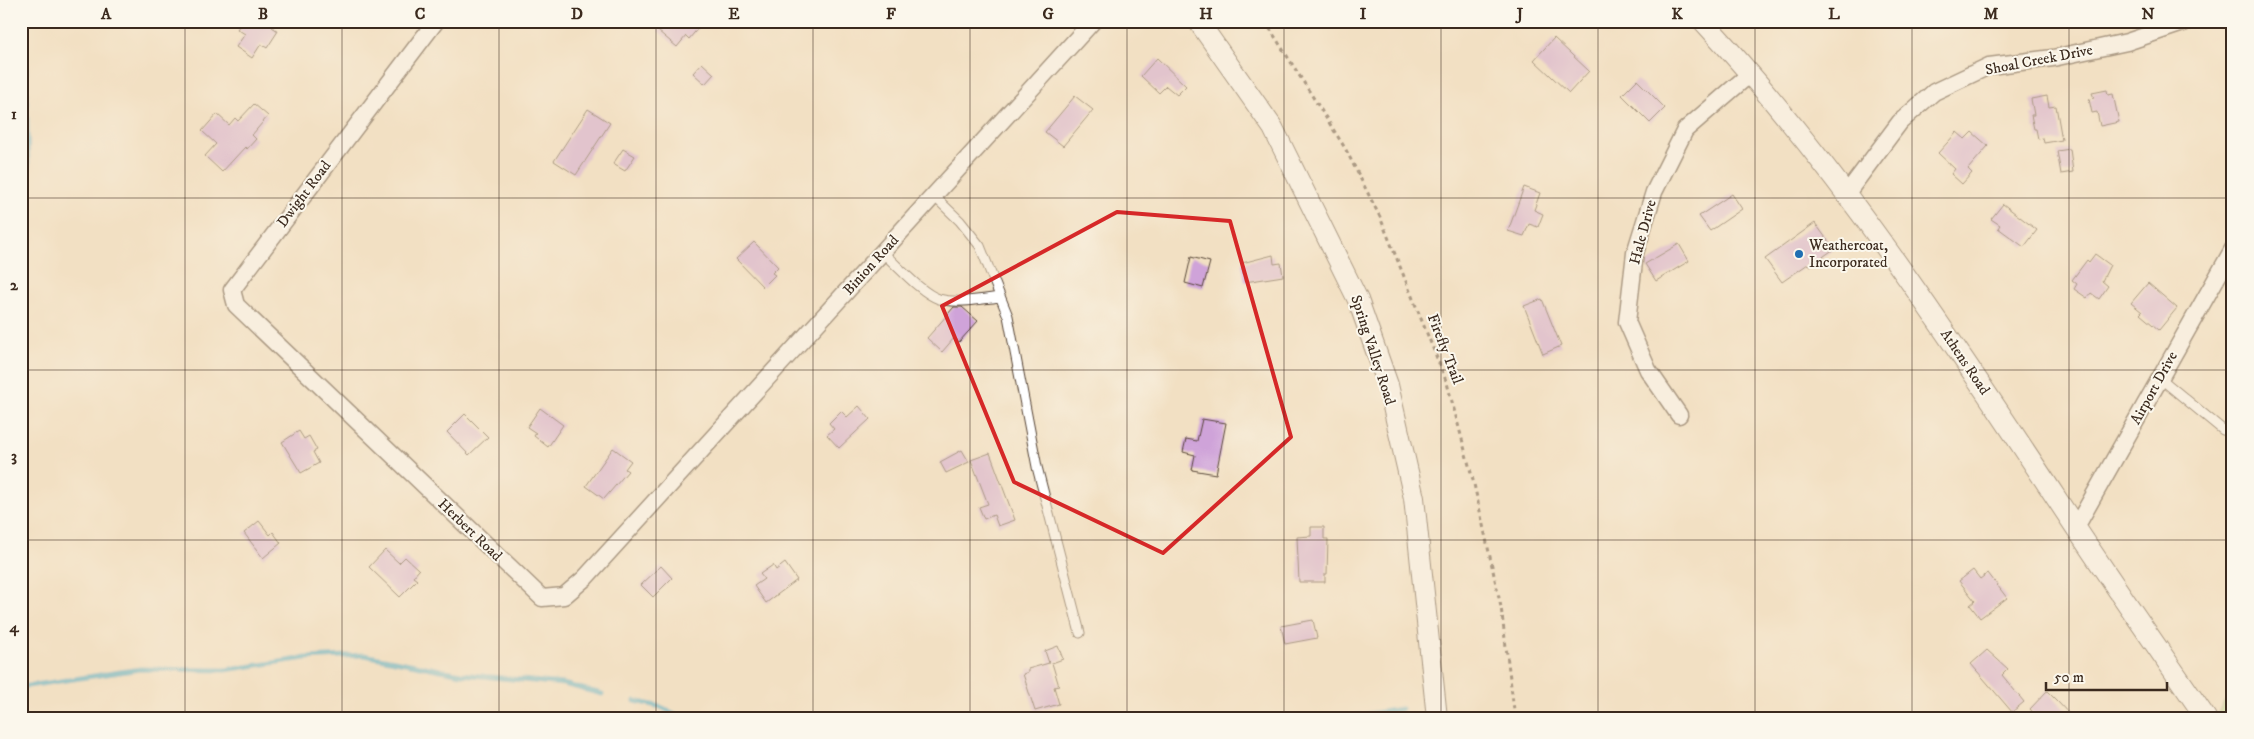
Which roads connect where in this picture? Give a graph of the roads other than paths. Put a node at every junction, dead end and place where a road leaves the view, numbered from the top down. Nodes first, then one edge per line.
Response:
1 (436, 21) edge
2 (1093, 21) edge
3 (1198, 21) edge
4 (1703, 21) edge
5 (2189, 21) edge
6 (1751, 73) junction
7 (1847, 193) junction
8 (934, 196) junction
9 (2233, 249) edge
10 (882, 252) junction
11 (1000, 297) junction
12 (296, 362) joint
13 (2160, 378) junction
14 (1679, 415) dead end
15 (2233, 433) edge
16 (648, 509) joint
17 (2076, 527) junction
18 (1080, 633) dead end
19 (1436, 718) edge
20 (2206, 718) edge

1 - 12 street, Dwight Road
2 - 8 street, Binion Road
3 - 19 street, Spring Valley Road
4 - 6 street, Athens Road
5 - 7 street, Shoal Creek Drive
6 - 7 street, Athens Road
6 - 14 street, Hale Drive
7 - 17 street, Athens Road
8 - 10 street, Binion Road
8 - 11 lane
9 - 13 street, Airport Drive
10 - 11 lane
10 - 16 street, Binion Road
11 - 18 lane
12 - 16 street, Herbert Road
13 - 15 lane
13 - 17 street, Airport Drive
17 - 20 street, Athens Road

